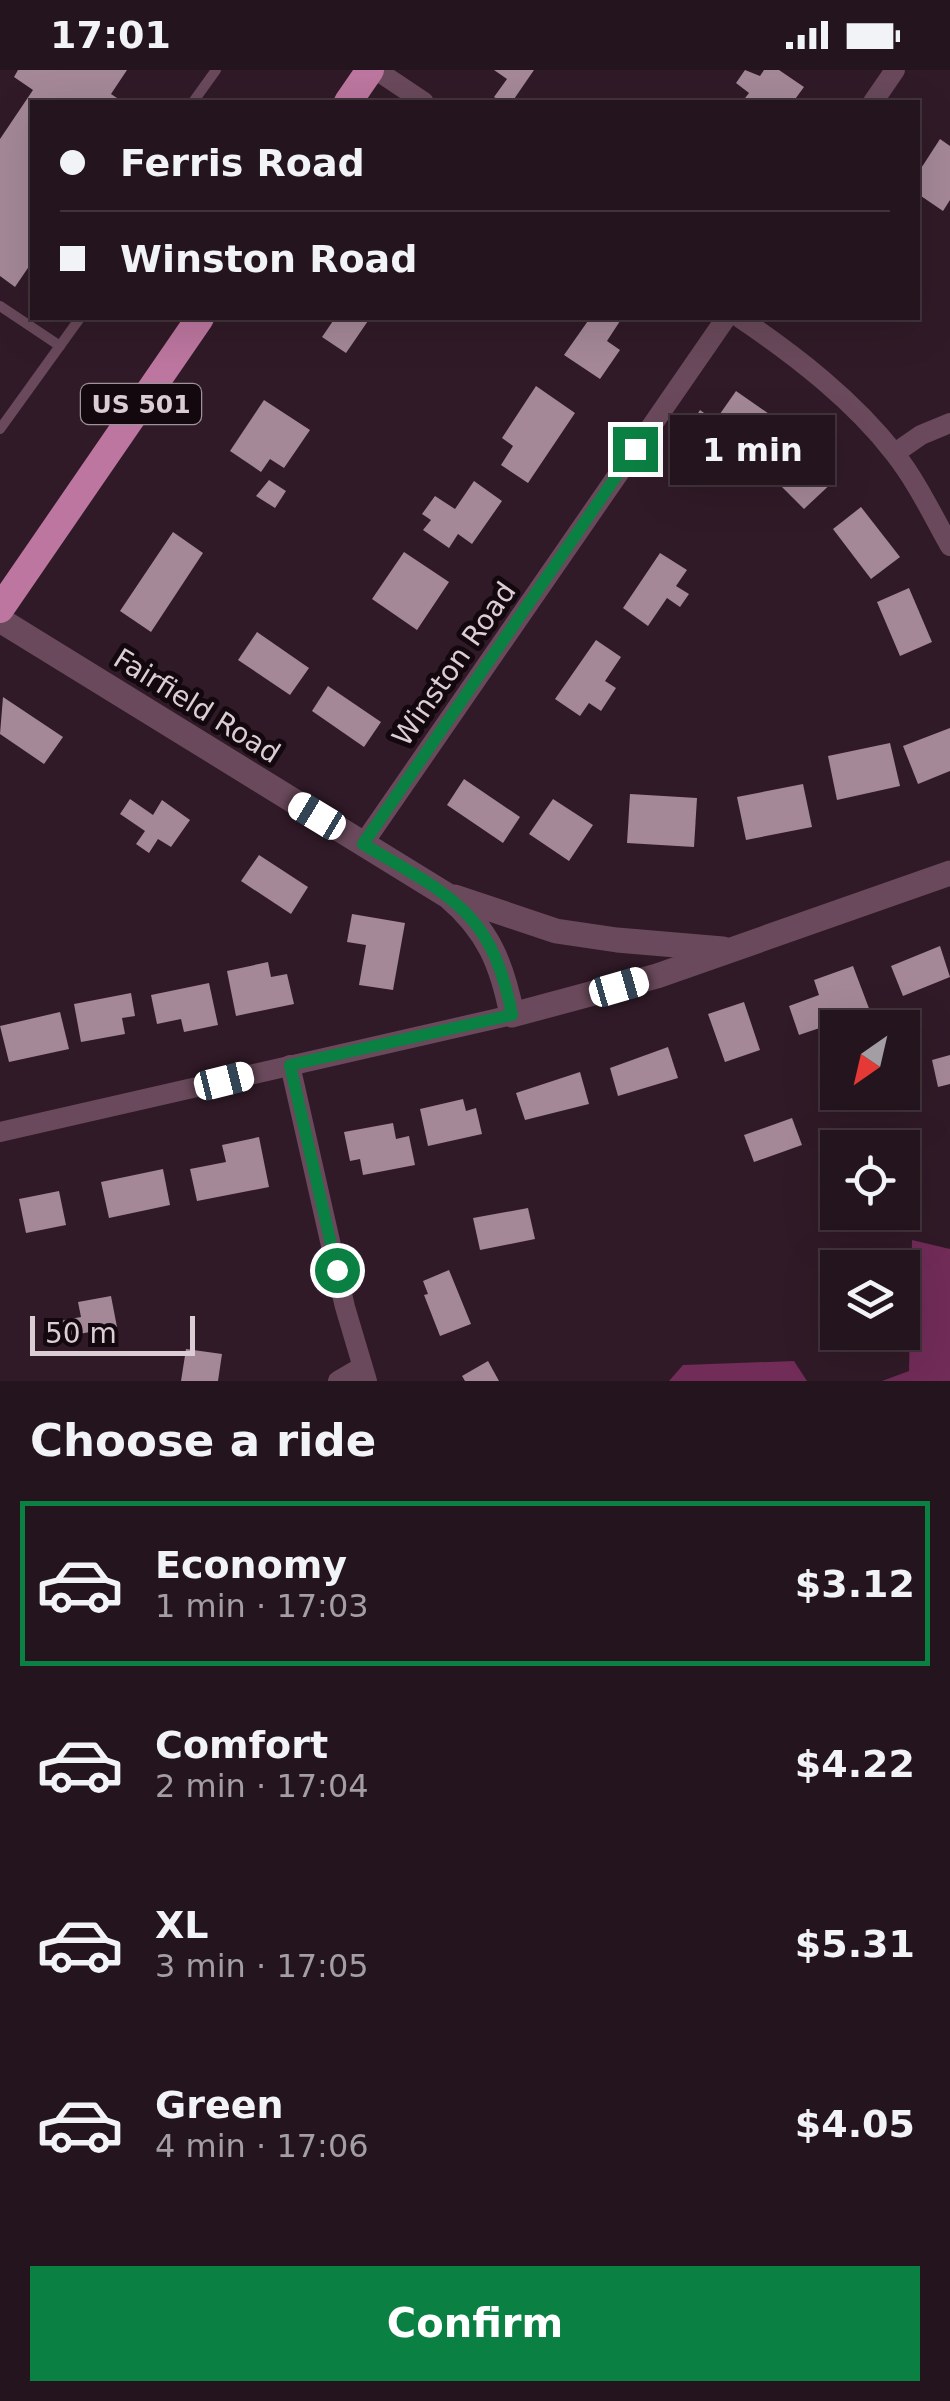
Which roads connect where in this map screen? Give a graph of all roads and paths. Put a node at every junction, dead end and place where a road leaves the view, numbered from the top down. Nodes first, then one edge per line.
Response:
1 (216, 70) edge
2 (373, 70) edge
3 (895, 70) edge
4 (194, 100) edge
5 (350, 100) edge
6 (421, 100) edge
7 (874, 100) edge
8 (0, 306) edge
9 (79, 320) edge
10 (199, 320) edge
11 (725, 320) edge
12 (743, 320) edge
13 (60, 346) junction
14 (950, 423) edge
15 (0, 430) edge
16 (895, 453) junction
17 (950, 546) edge
18 (0, 609) edge
19 (0, 620) edge
20 (363, 844) junction
21 (950, 873) edge
22 (448, 896) junction
23 (733, 950) junction
24 (512, 1015) junction
25 (290, 1065) junction
26 (0, 1132) edge
27 (365, 1374) edge
28 (338, 1381) edge

1 - 4 lane
2 - 5 highway
2 - 6 street
3 - 7 street
8 - 13 lane
9 - 13 lane
10 - 18 highway, US 501
11 - 20 street, Winston Road
12 - 16 street
13 - 15 lane
14 - 16 street
16 - 17 street
19 - 20 street, Fairfield Road
20 - 22 street, Fairfield Road
21 - 23 street
22 - 23 street
22 - 24 street, Fairfield Road
23 - 24 street
24 - 25 street
25 - 26 street
25 - 27 street
27 - 28 street

